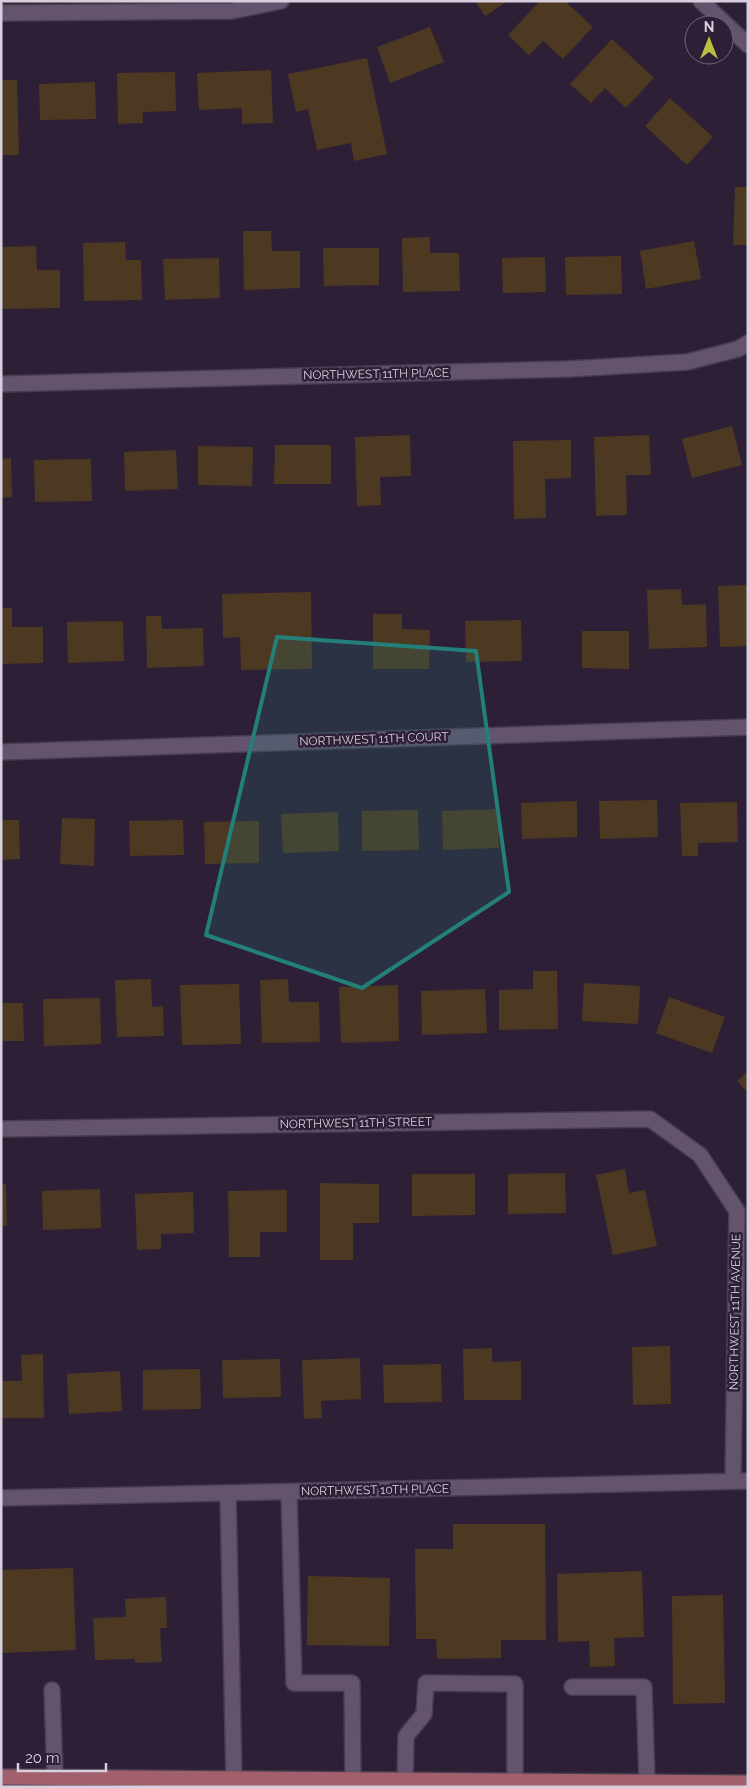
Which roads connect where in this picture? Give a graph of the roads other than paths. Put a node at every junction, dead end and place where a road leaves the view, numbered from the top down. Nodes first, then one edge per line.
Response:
1 (281, 1) edge
2 (701, 1) edge
3 (1, 13) edge
4 (748, 45) edge
5 (748, 343) edge
6 (1, 384) edge
7 (748, 727) edge
8 (1, 752) edge
9 (1, 1129) edge
10 (700, 1155) joint
11 (740, 1481) edge
12 (289, 1492) junction
13 (228, 1493) junction
14 (1, 1498) edge
15 (572, 1687) dead end
16 (52, 1690) dead end
17 (1, 1777) edge
18 (55, 1777) junction
19 (234, 1779) junction
20 (353, 1780) junction
21 (405, 1780) junction
22 (515, 1781) junction
23 (647, 1782) junction
24 (748, 1783) edge
25 (339, 1787) edge

1 - 3 street
2 - 4 street
5 - 6 street, NORTHWEST 11TH PLACE
7 - 8 street, NORTHWEST 11TH COURT
9 - 10 street, NORTHWEST 11TH STREET
10 - 11 street, NORTHWEST 11TH AVENUE
11 - 12 street, NORTHWEST 10TH PLACE
12 - 13 street, NORTHWEST 10TH PLACE
12 - 20 street
13 - 14 street, NORTHWEST 10TH PLACE
13 - 19 street
15 - 23 street
16 - 18 street
17 - 18 main road
18 - 19 main road
19 - 20 main road
20 - 21 main road
20 - 25 main road
21 - 22 main road
21 - 22 street
22 - 23 main road
23 - 24 main road

